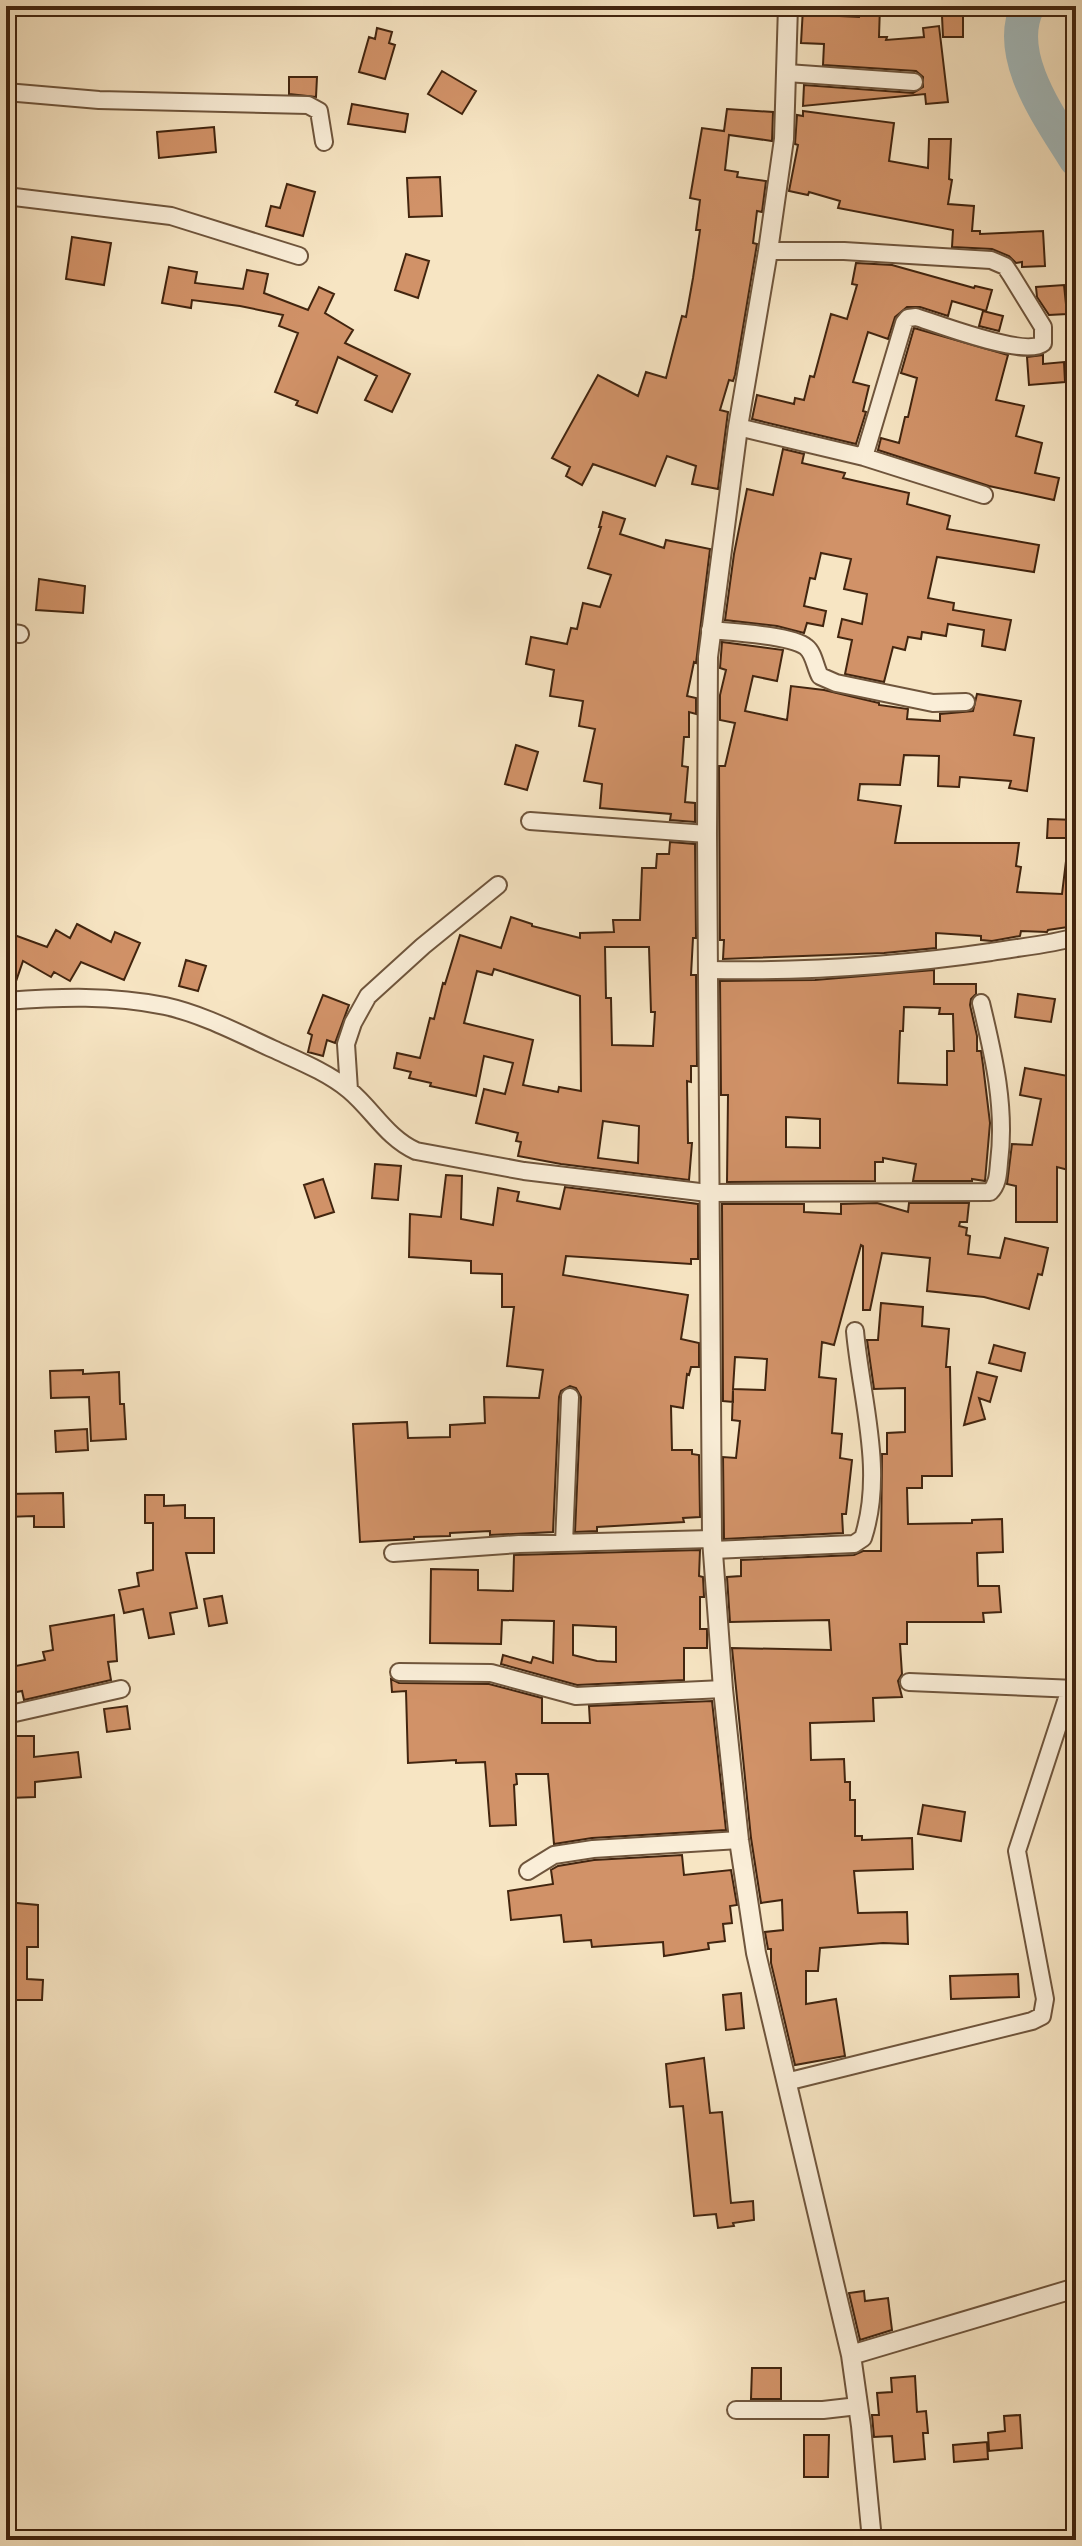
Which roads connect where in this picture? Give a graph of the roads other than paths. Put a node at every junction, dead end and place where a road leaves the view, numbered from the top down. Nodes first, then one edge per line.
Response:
1 (788, 6) edge
2 (787, 73) junction
3 (914, 82) dead end
4 (6, 92) edge
5 (324, 142) dead end
6 (6, 196) edge
7 (768, 251) junction
8 (299, 256) dead end
9 (738, 427) junction
10 (864, 457) junction
11 (984, 495) dead end
12 (710, 630) junction
13 (966, 702) dead end
14 (530, 821) dead end
15 (707, 834) junction
16 (498, 885) dead end
17 (1076, 937) edge
18 (708, 970) junction
19 (6, 1001) edge
20 (981, 1003) dead end
21 (349, 1090) junction
22 (708, 1193) junction
23 (855, 1331) dead end
24 (570, 1397) dead end
25 (564, 1543) junction
26 (713, 1544) junction
27 (393, 1553) dead end
28 (399, 1672) dead end
29 (909, 1682) dead end
30 (121, 1689) dead end
31 (723, 1689) junction
32 (1073, 1689) edge
33 (6, 1715) edge
34 (739, 1840) junction
35 (528, 1871) dead end
36 (786, 2082) junction
37 (1076, 2288) edge
38 (851, 2355) junction
39 (858, 2406) junction
40 (736, 2410) dead end
41 (872, 2540) edge

1 - 2 street
2 - 3 street
2 - 7 street
4 - 5 street
6 - 8 street
7 - 9 street
7 - 10 street
9 - 10 street
9 - 12 street
10 - 11 street
12 - 13 street
12 - 15 street
14 - 15 street
15 - 18 street
16 - 21 street
17 - 18 street
18 - 22 street
19 - 21 street
20 - 22 street
21 - 22 street
22 - 26 street
23 - 26 street
24 - 25 street
25 - 26 street
25 - 27 street
26 - 31 street
28 - 31 street
29 - 32 street
30 - 33 street
31 - 34 street
32 - 36 street
34 - 35 street
34 - 36 street
36 - 38 street
37 - 38 street
38 - 39 street
39 - 40 street
39 - 41 street

